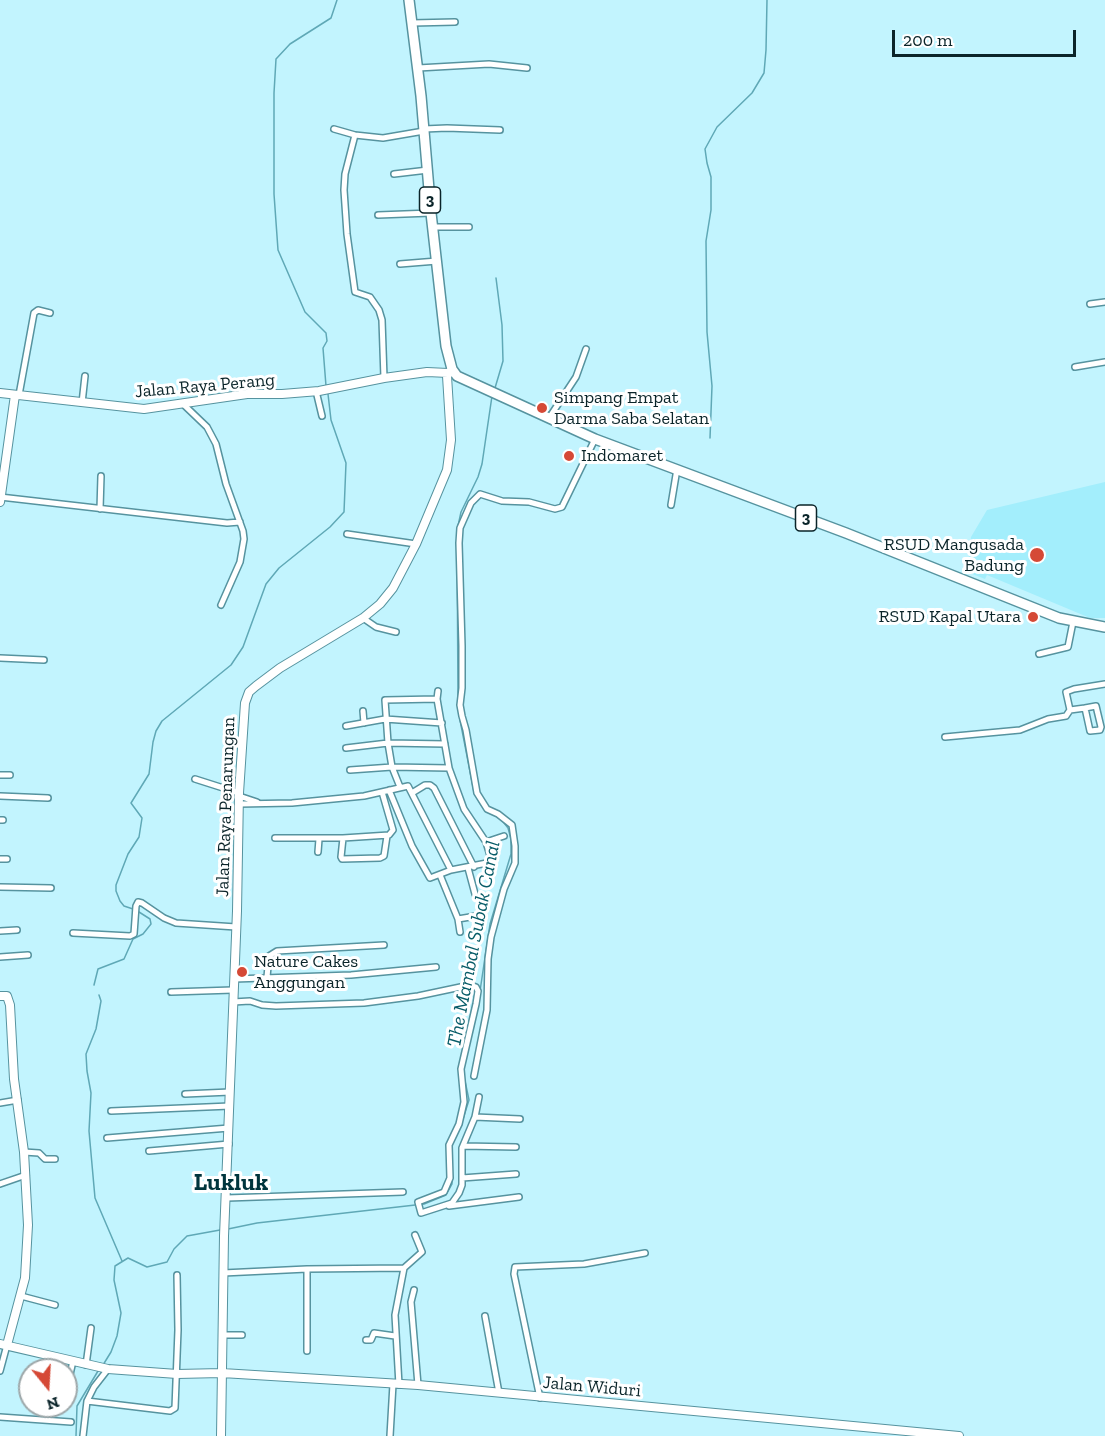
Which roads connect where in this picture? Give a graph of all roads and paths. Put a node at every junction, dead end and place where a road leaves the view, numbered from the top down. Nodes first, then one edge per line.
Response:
1 (409, 0) edge
2 (412, 22) junction
3 (455, 22) dead end
4 (418, 68) junction
5 (527, 68) dead end
6 (334, 129) dead end
7 (424, 130) junction
8 (500, 130) dead end
9 (355, 135) junction
10 (428, 170) junction
11 (394, 174) dead end
12 (431, 213) junction
13 (378, 215) dead end
14 (469, 226) dead end
15 (433, 227) junction
16 (437, 261) junction
17 (400, 264) dead end
18 (1105, 302) edge
19 (1090, 304) dead end
20 (50, 313) dead end
21 (586, 349) dead end
22 (1105, 362) edge
23 (1075, 367) dead end
24 (450, 371) junction
25 (86, 376) dead end
26 (384, 378) junction
27 (317, 391) junction
28 (0, 393) edge
29 (17, 395) junction
30 (82, 403) junction
31 (183, 404) junction
32 (322, 417) dead end
33 (549, 418) junction
34 (595, 439) junction
35 (677, 469) junction
36 (101, 476) dead end
37 (0, 497) edge
38 (0, 502) edge
39 (671, 505) dead end
40 (100, 509) junction
41 (240, 522) junction
42 (347, 534) dead end
43 (416, 544) junction
44 (221, 605) dead end
45 (363, 618) junction
46 (1073, 622) junction
47 (1105, 627) edge
48 (396, 632) dead end
49 (1039, 654) dead end
50 (0, 658) edge
51 (44, 660) dead end
52 (1105, 684) edge
53 (438, 691) dead end
54 (437, 699) junction
55 (1085, 708) junction
56 (1070, 710) junction
57 (363, 711) dead end
58 (385, 718) junction
59 (364, 723) junction
60 (442, 723) junction
61 (346, 726) dead end
62 (945, 737) dead end
63 (388, 743) junction
64 (445, 744) junction
65 (346, 748) dead end
66 (392, 767) junction
67 (449, 768) junction
68 (350, 770) dead end
69 (0, 775) edge
70 (10, 775) dead end
71 (195, 779) dead end
72 (400, 787) junction
73 (390, 790) junction
74 (382, 792) junction
75 (412, 793) junction
76 (0, 796) edge
77 (48, 798) dead end
78 (239, 798) junction
79 (387, 836) junction
80 (504, 836) dead end
81 (275, 838) dead end
82 (320, 838) junction
83 (343, 838) junction
84 (486, 842) junction
85 (318, 852) dead end
86 (0, 859) edge
87 (7, 859) dead end
88 (471, 868) junction
89 (451, 870) junction
90 (440, 875) junction
91 (0, 887) edge
92 (51, 888) dead end
93 (475, 894) dead end
94 (476, 916) dead end
95 (458, 920) junction
96 (236, 927) junction
97 (17, 930) dead end
98 (0, 931) edge
99 (460, 932) dead end
100 (73, 933) dead end
101 (384, 945) dead end
102 (28, 955) dead end
103 (0, 957) edge
104 (436, 967) dead end
105 (267, 977) junction
106 (234, 980) junction
107 (233, 990) junction
108 (171, 992) dead end
109 (0, 996) edge
110 (233, 1002) junction
111 (471, 1026) junction
112 (483, 1029) junction
113 (474, 1076) dead end
114 (230, 1092) junction
115 (185, 1094) dead end
116 (479, 1097) dead end
117 (18, 1100) junction
118 (0, 1103) edge
119 (230, 1106) junction
120 (111, 1111) dead end
121 (475, 1117) junction
122 (520, 1119) dead end
123 (229, 1128) junction
124 (107, 1138) dead end
125 (229, 1144) junction
126 (463, 1146) junction
127 (516, 1147) dead end
128 (149, 1151) dead end
129 (24, 1152) junction
130 (56, 1159) dead end
131 (516, 1174) dead end
132 (26, 1175) junction
133 (0, 1176) edge
134 (462, 1178) junction
135 (1, 1184) edge
136 (403, 1191) dead end
137 (519, 1197) dead end
138 (226, 1198) junction
139 (444, 1207) junction
140 (415, 1235) dead end
141 (645, 1253) dead end
142 (404, 1268) junction
143 (307, 1269) junction
144 (223, 1273) junction
145 (177, 1275) dead end
146 (414, 1290) dead end
147 (21, 1296) junction
148 (55, 1305) dead end
149 (485, 1316) dead end
150 (91, 1328) dead end
151 (222, 1335) junction
152 (242, 1335) dead end
153 (395, 1336) junction
154 (366, 1340) dead end
155 (4, 1344) edge
156 (307, 1351) dead end
157 (61, 1358) edge
158 (78, 1362) edge
159 (90, 1366) junction
160 (107, 1369) junction
161 (0, 1371) edge
162 (222, 1372) junction
163 (177, 1374) junction
164 (396, 1385) junction
165 (418, 1386) junction
166 (499, 1393) junction
167 (540, 1398) junction
168 (87, 1401) junction
169 (0, 1417) edge
170 (71, 1422) dead end
171 (83, 1436) edge
172 (221, 1436) edge
173 (390, 1436) edge
174 (959, 1436) edge

1 - 2 highway, 3
2 - 3 street
2 - 4 highway, 3
4 - 5 street
4 - 7 highway, 3
6 - 9 street
7 - 8 street
7 - 9 street
7 - 10 highway, 3
9 - 26 street
10 - 11 street
10 - 12 highway, 3
12 - 13 street
12 - 15 highway, 3
14 - 15 street
15 - 16 highway, 3
16 - 17 street
16 - 24 highway, 3
18 - 19 street
20 - 29 street
21 - 33 street
22 - 23 street
24 - 26 main road, Jalan Raya Perang
24 - 33 highway, 3
24 - 43 main road, Jalan Raya Penarungan
25 - 30 street
26 - 27 main road, Jalan Raya Perang
27 - 31 main road, Jalan Raya Perang
27 - 32 street
28 - 29 main road, Jalan Raya Perang
29 - 30 main road, Jalan Raya Perang
29 - 37 main road
30 - 31 main road, Jalan Raya Perang
31 - 41 street
33 - 34 highway, 3
34 - 35 highway, 3
34 - 112 street
35 - 39 street
35 - 46 highway, 3
36 - 40 street
37 - 38 main road
37 - 40 street
40 - 41 street
41 - 44 street
42 - 43 street
43 - 45 main road, Jalan Raya Penarungan
45 - 48 street
45 - 78 main road, Jalan Raya Penarungan
46 - 47 highway, 3
46 - 49 street
50 - 51 street
52 - 56 street
53 - 54 street
54 - 58 street
54 - 60 street
55 - 55 street
55 - 56 street
56 - 62 street
57 - 59 street
58 - 59 street
58 - 60 street
58 - 63 street
59 - 61 street
60 - 64 street
63 - 64 street
63 - 65 street
63 - 66 street
64 - 67 street
66 - 67 street
66 - 68 street
66 - 72 street
67 - 84 street
69 - 70 street
71 - 78 street
72 - 73 street
72 - 75 street
73 - 74 street
73 - 90 street
74 - 78 street
74 - 79 street
75 - 88 street
75 - 89 street
76 - 77 street
78 - 96 main road, Jalan Raya Penarungan
79 - 83 street
79 - 83 street
80 - 84 street
81 - 82 street
82 - 83 street
82 - 85 street
84 - 88 street
86 - 87 street
88 - 89 street
88 - 93 street
89 - 90 street
90 - 95 street
91 - 92 street
94 - 95 street
95 - 99 street
96 - 100 street
96 - 106 main road, Jalan Raya Penarungan
97 - 98 street
101 - 105 street
102 - 103 street
104 - 105 street
105 - 106 street
106 - 107 main road, Jalan Raya Penarungan
107 - 108 street
107 - 110 main road, Jalan Raya Penarungan
109 - 117 main road
110 - 111 street
110 - 114 main road, Jalan Raya Penarungan
111 - 112 street
111 - 139 street
112 - 113 street
114 - 115 street
114 - 119 main road, Jalan Raya Penarungan
116 - 121 street
117 - 118 street
117 - 129 main road
119 - 120 street
119 - 123 main road, Jalan Raya Penarungan
121 - 122 street
121 - 126 street
123 - 124 street
123 - 125 main road, Jalan Raya Penarungan
125 - 128 street
125 - 138 main road, Jalan Raya Penarungan
126 - 127 street
126 - 134 street
129 - 130 street
129 - 132 main road
131 - 134 street
132 - 135 street
132 - 147 main road
133 - 135 street
134 - 139 street
136 - 138 street
137 - 139 street
138 - 144 main road, Jalan Raya Penarungan
140 - 142 street
141 - 167 street
142 - 143 street
142 - 153 street
143 - 144 street
143 - 156 street
144 - 151 main road, Jalan Raya Penarungan
145 - 163 street
146 - 165 street
147 - 148 street
147 - 155 main road
149 - 166 street
150 - 159 street
151 - 152 street
151 - 162 main road, Jalan Raya Penarungan
153 - 154 street
153 - 164 street
155 - 157 main road, Jalan Widuri
155 - 161 street
158 - 159 main road, Jalan Widuri
159 - 160 main road, Jalan Widuri
160 - 163 main road, Jalan Widuri
160 - 168 street
162 - 163 main road, Jalan Widuri
162 - 164 main road, Jalan Widuri
162 - 172 main road, Jalan Raya Penarungan
163 - 168 street
164 - 165 main road, Jalan Widuri
164 - 173 street
165 - 166 main road, Jalan Widuri
166 - 167 main road, Jalan Widuri
167 - 174 main road, Jalan Widuri
168 - 171 street
169 - 170 street

